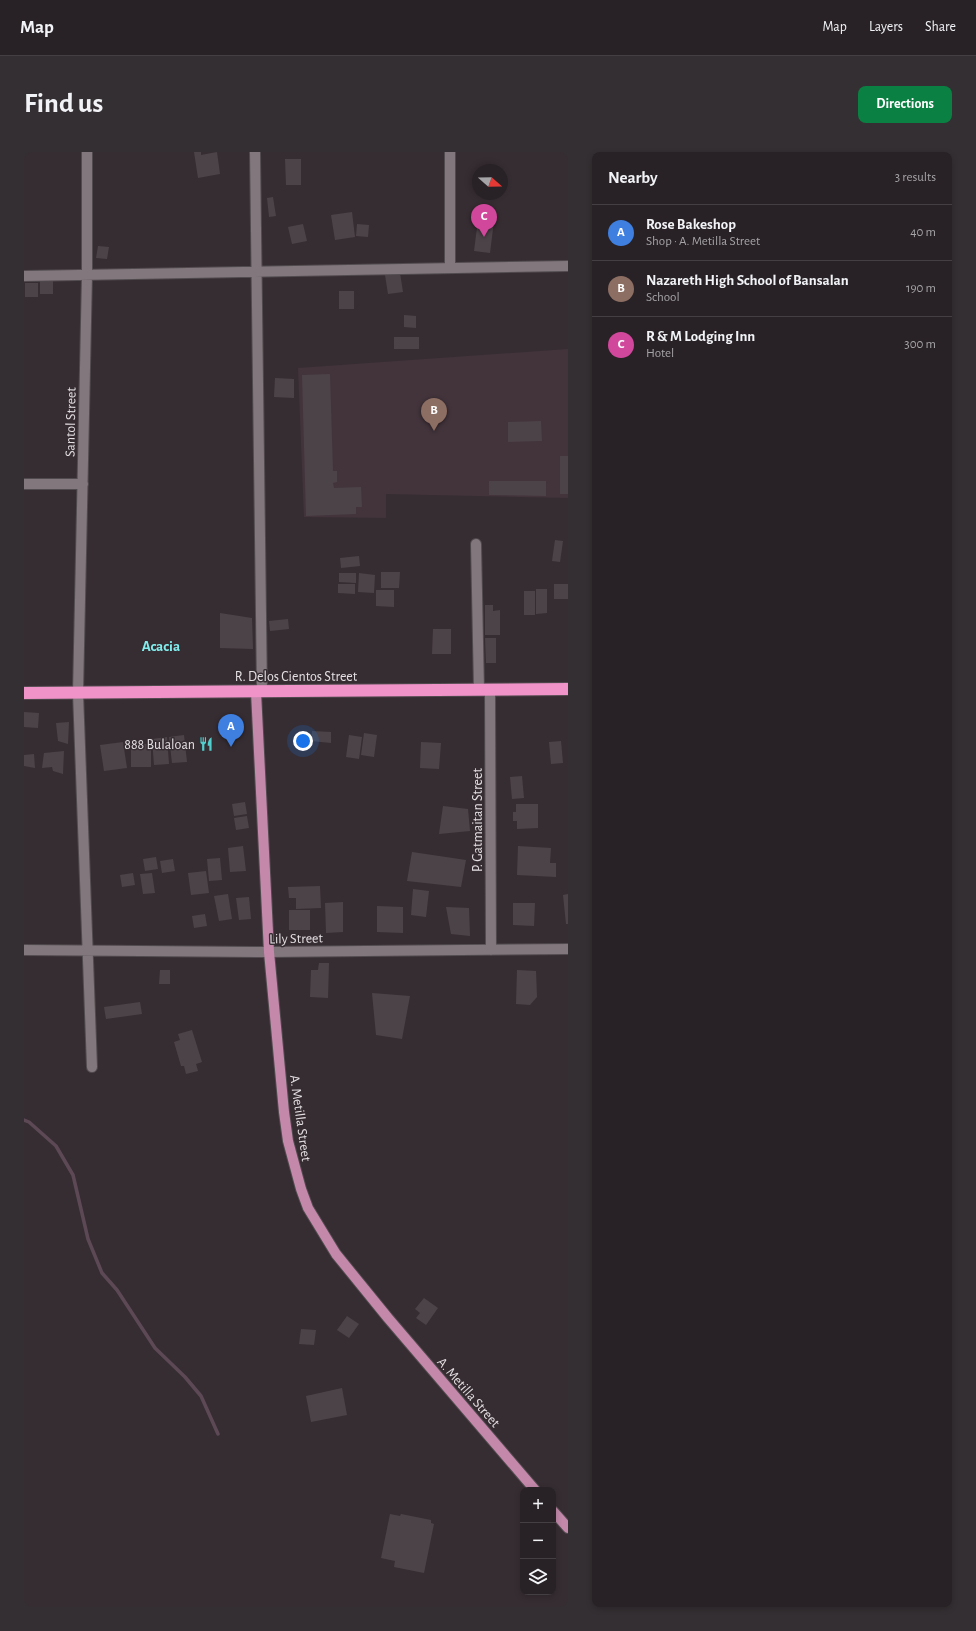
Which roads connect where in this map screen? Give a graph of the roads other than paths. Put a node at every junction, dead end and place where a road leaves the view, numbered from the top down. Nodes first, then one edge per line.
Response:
1 (87, 152) edge
2 (256, 152) edge
3 (450, 152) edge
4 (568, 266) edge
5 (450, 267) junction
6 (256, 271) junction
7 (87, 275) junction
8 (24, 276) edge
9 (24, 484) edge
10 (83, 484) junction
11 (476, 544) dead end
12 (568, 689) edge
13 (485, 690) junction
14 (259, 692) junction
15 (24, 693) edge
16 (78, 693) junction
17 (568, 949) edge
18 (24, 950) edge
19 (491, 950) junction
20 (88, 951) junction
21 (269, 952) junction
22 (92, 1067) dead end
23 (532, 1487) edge
24 (556, 1514) edge
25 (568, 1528) edge

1 - 7 street, Santol Street
2 - 6 street
3 - 5 street
4 - 5 street
5 - 6 street
6 - 7 street
6 - 14 street
7 - 8 street
7 - 10 street, Santol Street
9 - 10 street
10 - 16 street, Santol Street
11 - 13 street, P. Gatmaitan Street
12 - 13 highway, R. Delos Cientos Street
13 - 14 highway, R. Delos Cientos Street
13 - 19 street, P. Gatmaitan Street
14 - 16 highway, R. Delos Cientos Street
14 - 21 main road, A. Metilla Street
15 - 16 highway, R. Delos Cientos Street
16 - 20 street, Santol Street
17 - 19 street, Lily Street
18 - 20 street, Lily Street
19 - 21 street, Lily Street
20 - 21 street, Lily Street
20 - 22 street, Santol Street
21 - 23 main road, A. Metilla Street
24 - 25 main road

